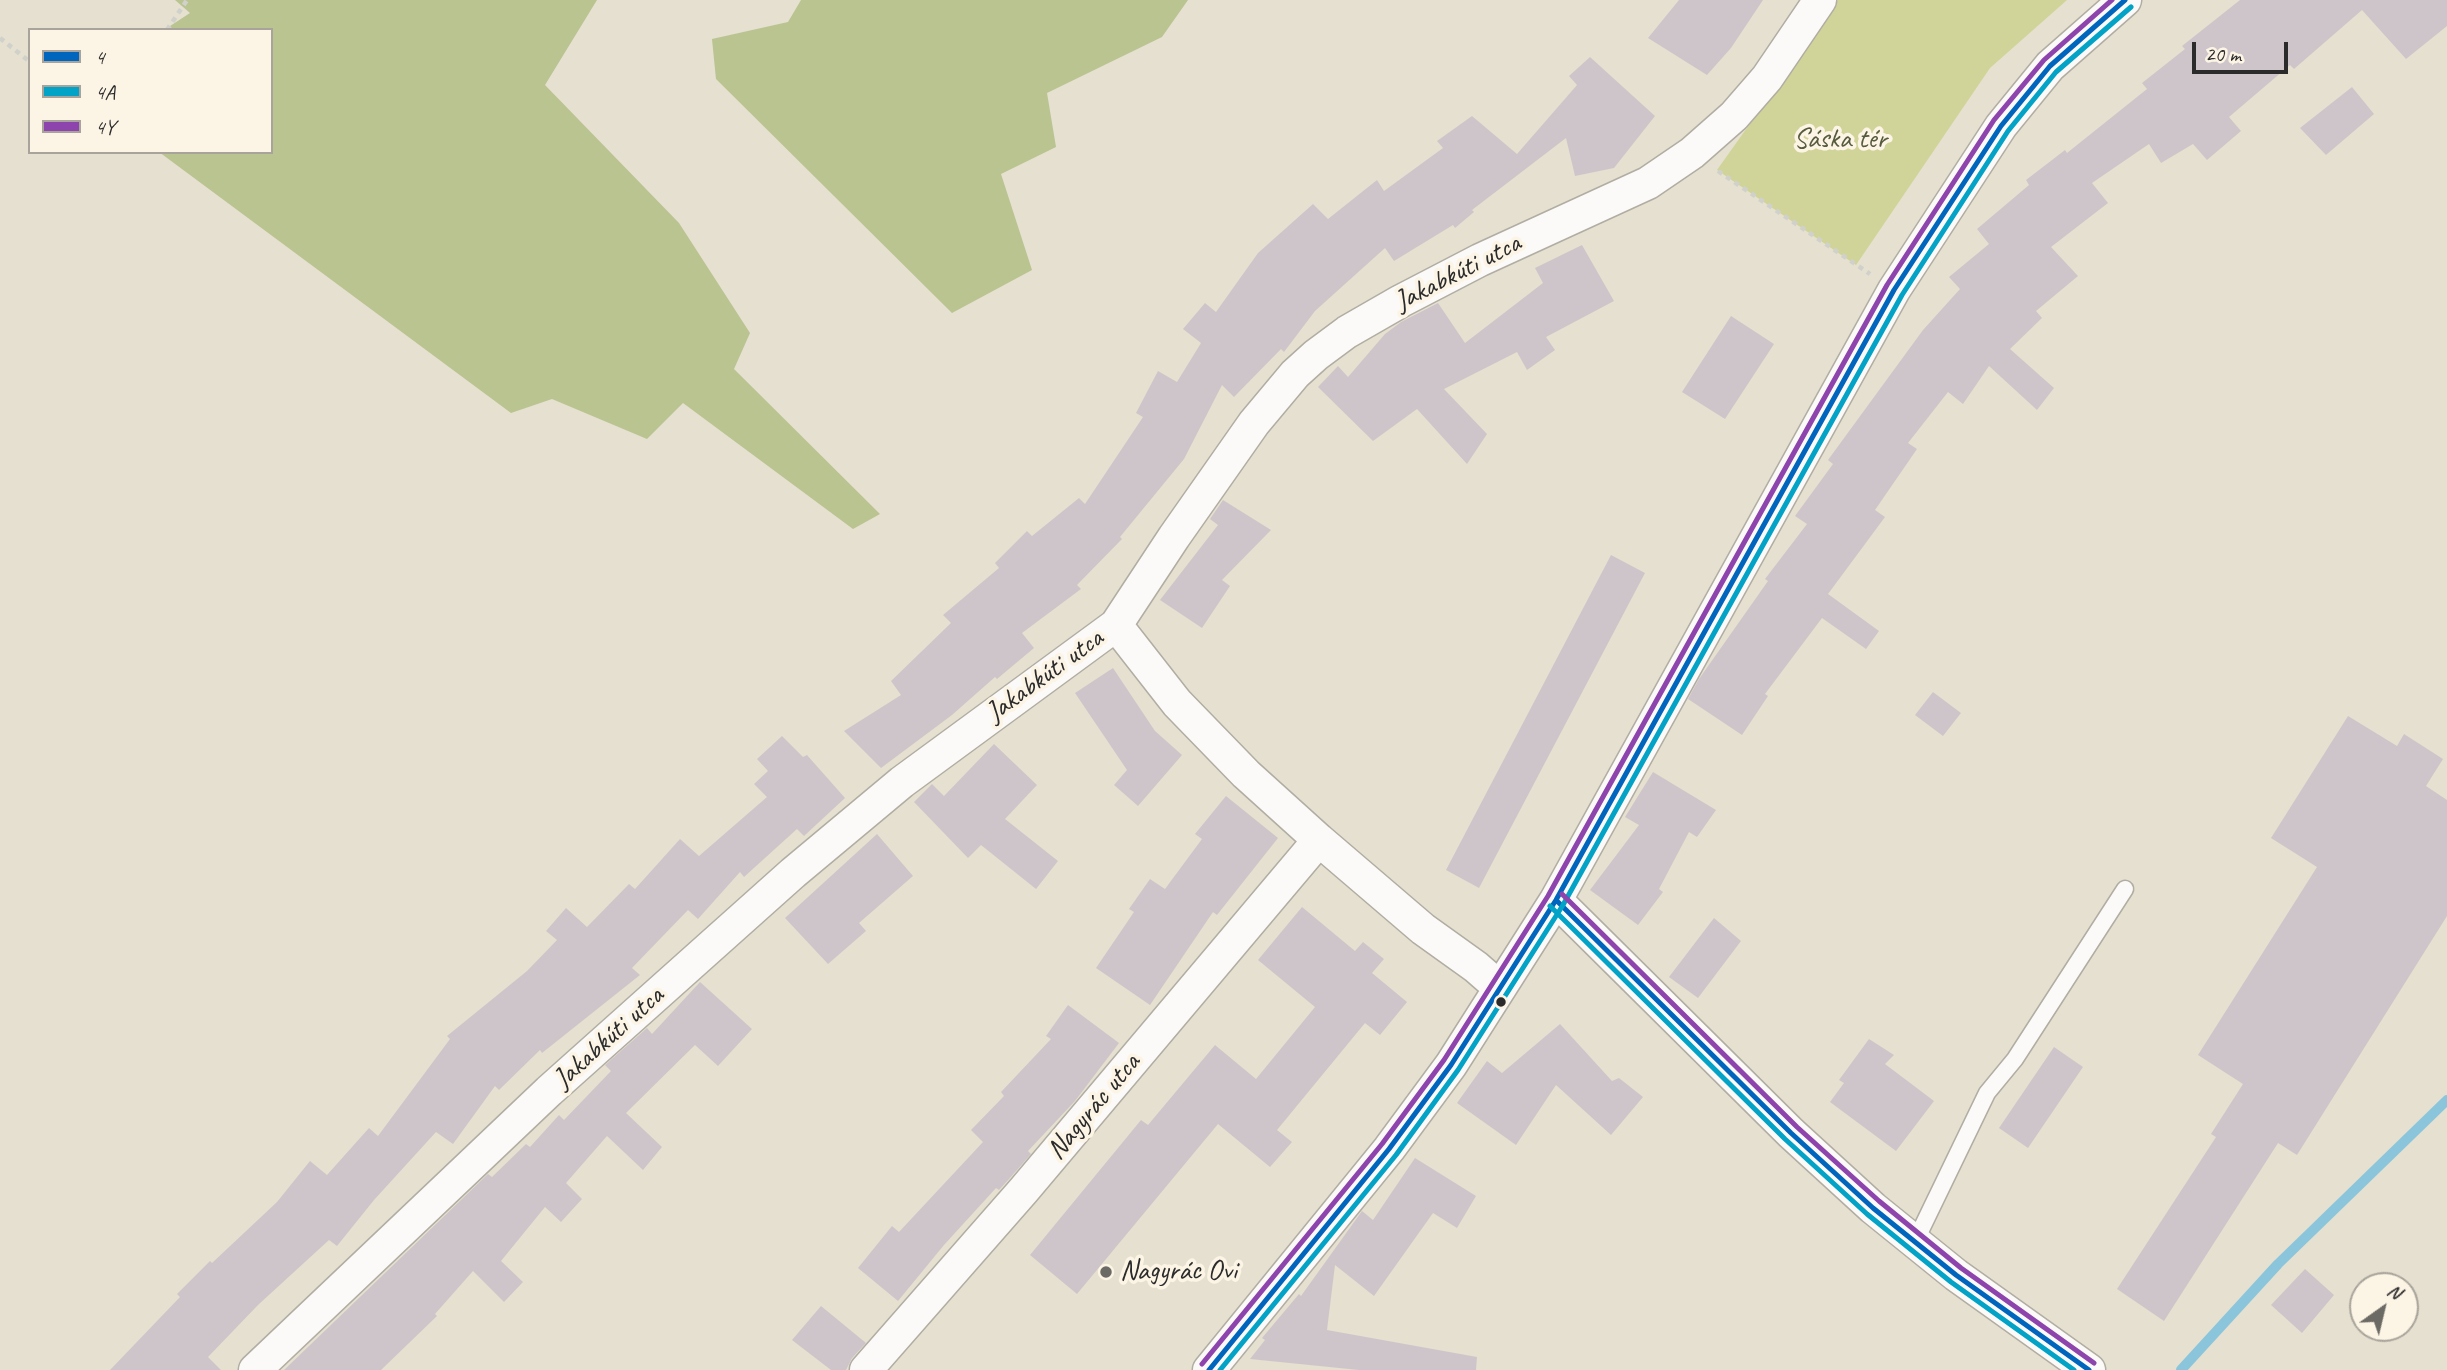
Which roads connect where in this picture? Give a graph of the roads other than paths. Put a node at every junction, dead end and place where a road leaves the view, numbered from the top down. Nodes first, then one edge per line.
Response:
1 (1820, 0) edge
2 (2125, 0) edge
3 (1116, 625) junction
4 (1319, 841) junction
5 (2125, 889) dead end
6 (1556, 900) junction
7 (1500, 988) junction
8 (1915, 1242) junction
9 (255, 1370) edge
10 (866, 1370) edge
11 (1209, 1370) edge
12 (2089, 1370) edge

1 - 3 street, Jakabkúti utca
2 - 6 street
3 - 4 street
3 - 9 street, Jakabkúti utca
4 - 7 street
4 - 10 street, Nagyrác utca
5 - 8 lane
6 - 7 street
6 - 8 street
7 - 11 street
8 - 12 street

